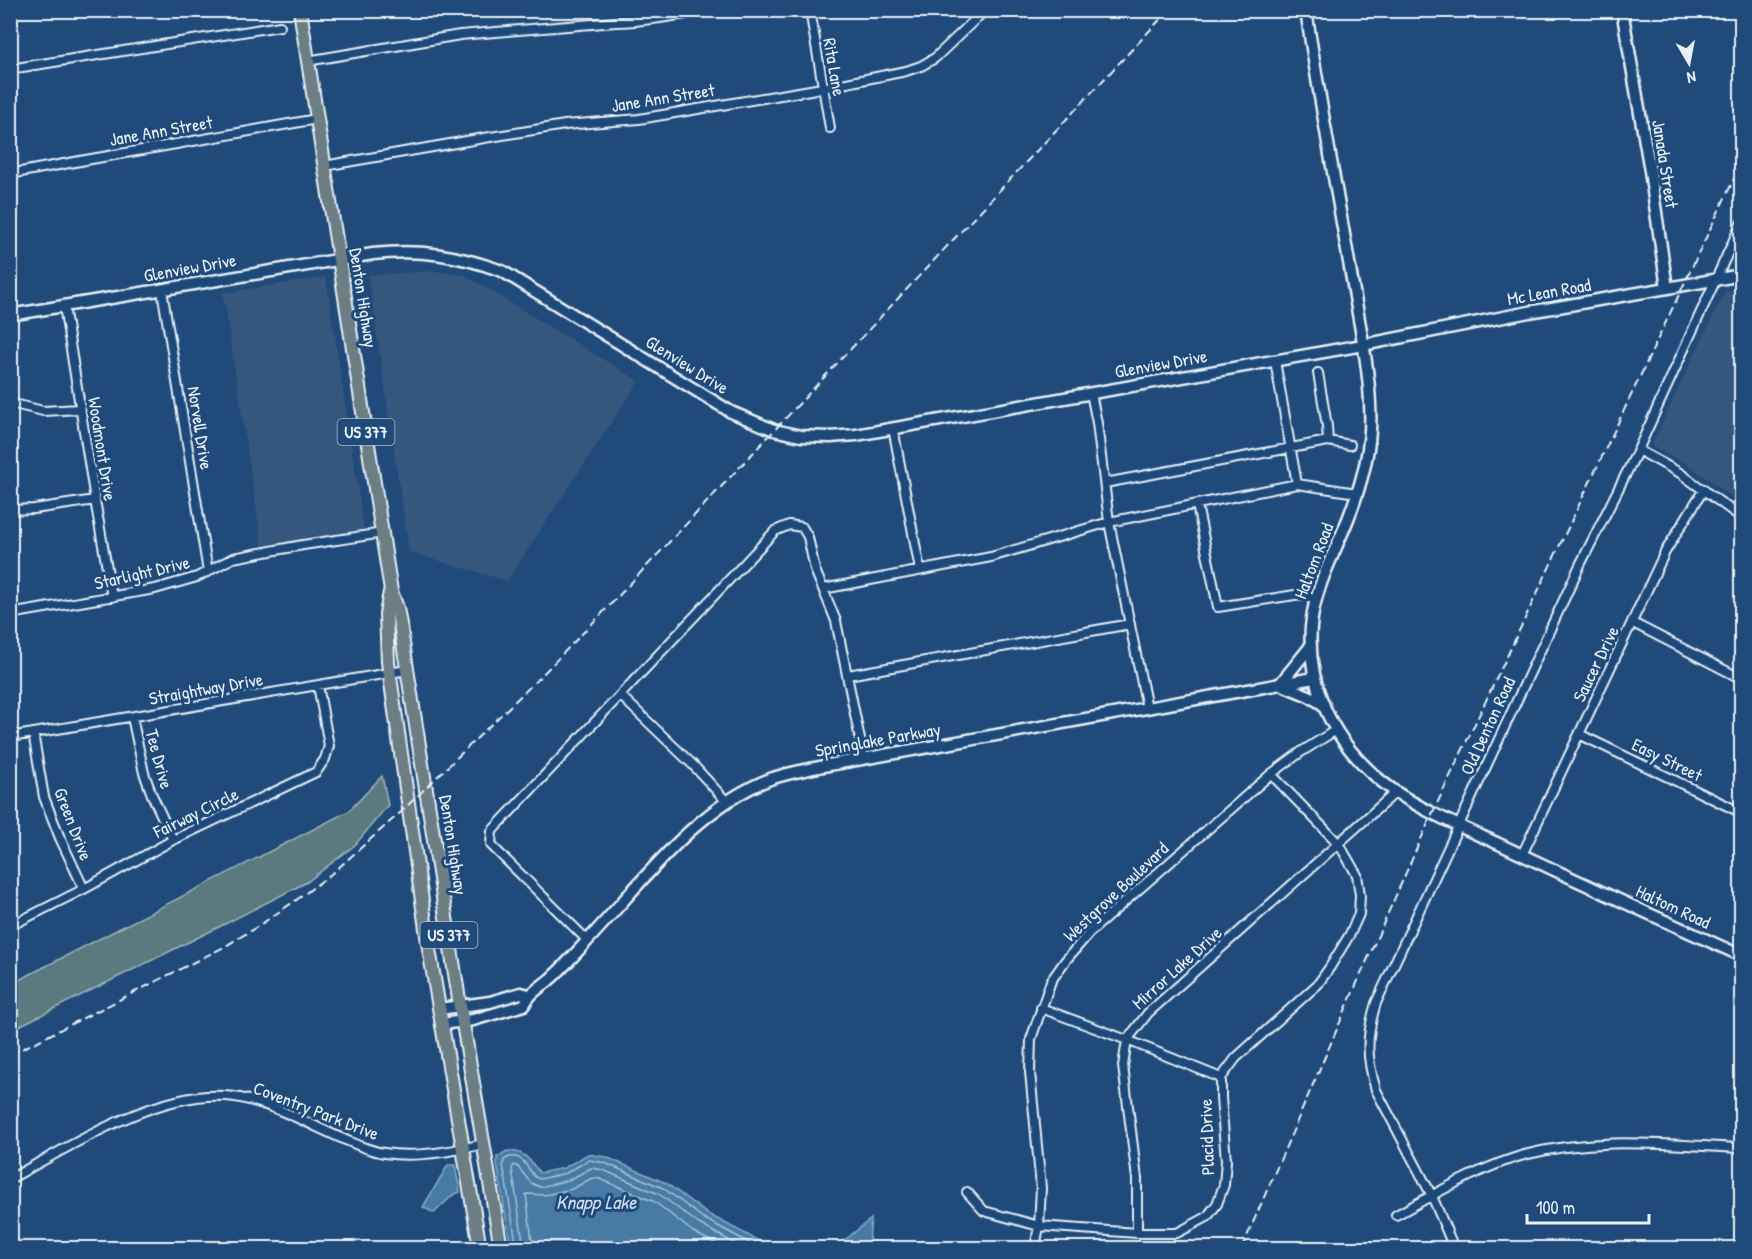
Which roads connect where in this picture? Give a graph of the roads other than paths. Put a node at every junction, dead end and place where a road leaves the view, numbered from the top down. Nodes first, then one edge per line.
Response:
1 (300, 10) edge
2 (706, 10) edge
3 (810, 10) edge
4 (985, 10) edge
5 (1306, 10) edge
6 (1622, 10) edge
7 (280, 26) dead end
8 (308, 61) junction
9 (10, 69) edge
10 (822, 88) junction
11 (317, 119) junction
12 (830, 128) dead end
13 (324, 166) junction
14 (10, 174) edge
15 (1742, 222) edge
16 (339, 260) junction
17 (1742, 275) edge
18 (1714, 280) junction
19 (1667, 288) junction
20 (162, 290) junction
21 (64, 306) junction
22 (10, 315) edge
23 (1363, 345) junction
24 (1275, 361) junction
25 (1318, 373) dead end
26 (1091, 393) junction
27 (10, 403) edge
28 (80, 409) junction
29 (893, 428) junction
30 (1328, 441) junction
31 (1350, 445) dead end
32 (1291, 448) junction
33 (1638, 450) junction
34 (1105, 483) junction
35 (1298, 484) junction
36 (1704, 489) junction
37 (1357, 493) junction
38 (95, 500) junction
39 (1197, 505) junction
40 (10, 510) edge
41 (1742, 518) edge
42 (1109, 522) junction
43 (382, 533) junction
44 (920, 570) junction
45 (208, 572) junction
46 (823, 589) junction
47 (391, 591) junction
48 (112, 597) junction
49 (1315, 599) junction
50 (10, 614) edge
51 (1633, 622) junction
52 (1130, 624) junction
53 (1310, 647) junction
54 (407, 670) junction
55 (390, 672) junction
56 (848, 675) junction
57 (1314, 678) junction
58 (1742, 679) edge
59 (1280, 684) junction
60 (318, 685) junction
61 (621, 696) junction
62 (1324, 705) junction
63 (1147, 708) junction
64 (132, 717) junction
65 (1336, 730) junction
66 (33, 733) junction
67 (1579, 734) junction
68 (10, 737) edge
69 (864, 759) junction
70 (1271, 774) junction
71 (1396, 792) junction
72 (727, 802) junction
73 (1742, 813) edge
74 (1458, 825) junction
75 (173, 840) junction
76 (1338, 844) junction
77 (1522, 855) junction
78 (84, 889) junction
79 (10, 926) edge
80 (588, 941) junction
81 (1742, 956) edge
82 (529, 995) junction
83 (460, 1006) junction
84 (1041, 1008) junction
85 (439, 1009) junction
86 (462, 1021) junction
87 (441, 1024) junction
88 (1127, 1040) junction
89 (1221, 1078) junction
90 (483, 1144) junction
91 (463, 1148) junction
92 (1742, 1148) edge
93 (10, 1179) edge
94 (967, 1192) dead end
95 (1432, 1196) junction
96 (1396, 1215) dead end
97 (1039, 1226) junction
98 (1137, 1233) junction
99 (480, 1248) edge
100 (501, 1248) edge
101 (1035, 1248) edge
102 (1454, 1248) edge

1 - 8 main road, Denton Highway / US 377
2 - 8 street
3 - 10 street, Rita Lane
4 - 10 street, Jane Ann Street
5 - 23 main road, Haltom Road
6 - 19 main road, Janada Street
7 - 9 street
8 - 11 main road, Denton Highway / US 377
10 - 12 street, Rita Lane
10 - 13 street, Jane Ann Street
11 - 13 main road, Denton Highway / US 377
11 - 14 street, Jane Ann Street
13 - 16 main road, Denton Highway / US 377
15 - 18 street, Old Denton Road
16 - 20 main road, Glenview Drive
16 - 29 main road, Glenview Drive
16 - 43 main road, Denton Highway / US 377
17 - 18 main road, Mc Lean Road
18 - 19 main road, Mc Lean Road
18 - 33 street, Old Denton Road
19 - 23 main road, Mc Lean Road
20 - 21 main road, Glenview Drive
20 - 45 street, Norvell Drive
21 - 22 main road, Glenview Drive
21 - 28 street, Woodmont Drive
23 - 24 main road, Glenview Drive
23 - 37 main road, Haltom Road
24 - 26 main road, Glenview Drive
24 - 32 street
25 - 30 street
26 - 29 main road, Glenview Drive
26 - 34 street
27 - 28 street
28 - 38 street, Woodmont Drive
29 - 44 street
30 - 31 street
30 - 32 street
32 - 34 street
32 - 35 street
33 - 36 street
33 - 74 street, Old Denton Road
34 - 42 street
35 - 37 street
35 - 39 street
36 - 41 street
36 - 51 street, Saucer Drive
37 - 49 main road, Haltom Road
38 - 40 street
38 - 48 street, Woodmont Drive
39 - 42 street
39 - 49 street
42 - 44 street
42 - 52 street
43 - 45 street, Starlight Drive
43 - 47 main road, Denton Highway / US 377
44 - 46 street
45 - 48 street, Starlight Drive
46 - 56 street
46 - 61 street
47 - 54 main road, Denton Highway / US 377
47 - 55 main road, Denton Highway / US 377
48 - 50 street, Starlight Drive
49 - 53 main road, Haltom Road
51 - 58 street
51 - 67 street, Saucer Drive
52 - 56 street
52 - 63 street
53 - 57 main road, Haltom Road
53 - 59 main road
54 - 55 street, Straightway Drive
54 - 83 main road, Denton Highway / US 377
55 - 60 street, Straightway Drive
55 - 85 main road, Denton Highway / US 377
56 - 69 street
57 - 59 main road, Springlake Parkway
57 - 62 main road, Haltom Road
59 - 62 main road
59 - 63 main road, Springlake Parkway
60 - 64 street, Straightway Drive
60 - 75 street, Fairway Circle
61 - 72 street
61 - 80 street
62 - 65 main road, Haltom Road
63 - 69 main road, Springlake Parkway
64 - 66 street, Straightway Drive
64 - 75 street, Tee Drive
65 - 70 street, Westgrove Boulevard
65 - 71 main road, Haltom Road
66 - 68 street, Straightway Drive
66 - 78 street, Green Drive
67 - 73 street, Easy Street
67 - 77 street, Saucer Drive
69 - 72 main road, Springlake Parkway
70 - 76 street, Placid Drive
70 - 84 street, Westgrove Boulevard
71 - 74 main road, Haltom Road
71 - 76 street, Mirror Lake Drive
72 - 80 main road, Springlake Parkway
74 - 77 main road, Haltom Road
74 - 95 street, Old Denton Road
75 - 78 street, Fairway Circle
76 - 88 street, Mirror Lake Drive
76 - 89 street, Placid Drive
77 - 81 main road, Haltom Road
78 - 79 street, Fairway Circle
80 - 82 main road, Springlake Parkway
82 - 83 main road
82 - 86 main road, Springlake Parkway
83 - 85 main road
83 - 86 main road, Denton Highway / US 377
84 - 88 street
84 - 97 street, Westgrove Boulevard
85 - 87 main road, Denton Highway / US 377
86 - 87 main road, Springlake Parkway
86 - 90 main road, Denton Highway / US 377
87 - 91 main road, Denton Highway / US 377
88 - 89 street
88 - 98 street
89 - 98 street, Placid Drive
90 - 91 street, Coventry Park Drive
90 - 100 main road, Denton Highway / US 377
91 - 93 street, Coventry Park Drive
91 - 99 main road, Denton Highway / US 377
92 - 95 street
94 - 97 street, Placid Drive
95 - 96 street
95 - 102 street, Old Denton Road
97 - 98 street, Placid Drive
97 - 101 street, Westgrove Boulevard

